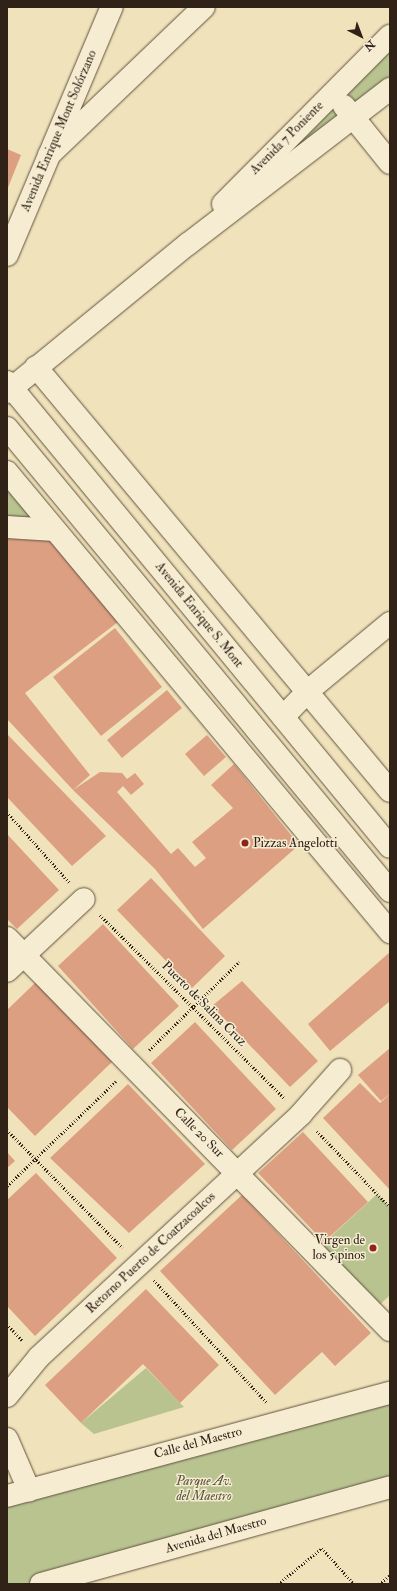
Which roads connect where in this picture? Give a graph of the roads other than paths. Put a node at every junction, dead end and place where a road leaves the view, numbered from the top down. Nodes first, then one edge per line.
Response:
1 (112, 7) edge
2 (204, 7) edge
3 (390, 36) edge
4 (390, 89) edge
5 (333, 92) junction
6 (353, 117) junction
7 (48, 156) junction
8 (390, 163) edge
9 (188, 244) junction
10 (7, 255) edge
11 (36, 367) junction
12 (9, 387) edge
13 (7, 428) edge
14 (7, 472) edge
15 (155, 508) junction
16 (7, 526) edge
17 (54, 530) junction
18 (131, 533) junction
19 (390, 623) edge
20 (308, 691) junction
21 (283, 717) junction
22 (390, 791) edge
23 (390, 847) edge
24 (390, 891) edge
25 (84, 898) road end
26 (390, 932) edge
27 (7, 938) edge
28 (24, 955) junction
29 (7, 971) edge
30 (340, 1070) dead end
31 (238, 1172) junction
32 (390, 1330) edge
33 (390, 1393) edge
34 (7, 1396) edge
35 (7, 1439) edge
36 (390, 1487) edge
37 (29, 1490) junction
38 (7, 1496) edge
39 (41, 1584) edge

1 - 7 street, Avenida Enrique Mont Solórzano
2 - 7 street
3 - 5 street, Avenida 7 Poniente
4 - 6 street, Avenida 7 Poniente
5 - 6 street
5 - 9 street, Avenida 7 Poniente
6 - 8 street
6 - 9 street, Avenida 7 Poniente
7 - 10 street, Avenida Enrique Mont Solórzano
9 - 11 street, Avenida 7 Poniente
11 - 12 street, Avenida 7 Poniente
11 - 15 street
12 - 18 street, Avenida Enrique S. Mont
13 - 24 street
14 - 17 street
15 - 18 street
15 - 20 street
16 - 17 street
17 - 26 street
18 - 21 street, Avenida Enrique S. Mont
19 - 20 street
20 - 21 street
20 - 22 street
21 - 23 street, Avenida Enrique S. Mont
25 - 28 street
27 - 28 street, Calle 20 Sur
28 - 29 street
28 - 31 street, Calle 20 Sur
30 - 31 street, Retorno Puerto de Coatzacoalcos
31 - 32 street, Calle 20 Sur
31 - 34 street, Retorno Puerto de Coatzacoalcos
33 - 37 street, Calle del Maestro
35 - 37 street
36 - 39 street, Avenida del Maestro
37 - 38 street, Calle del Maestro

